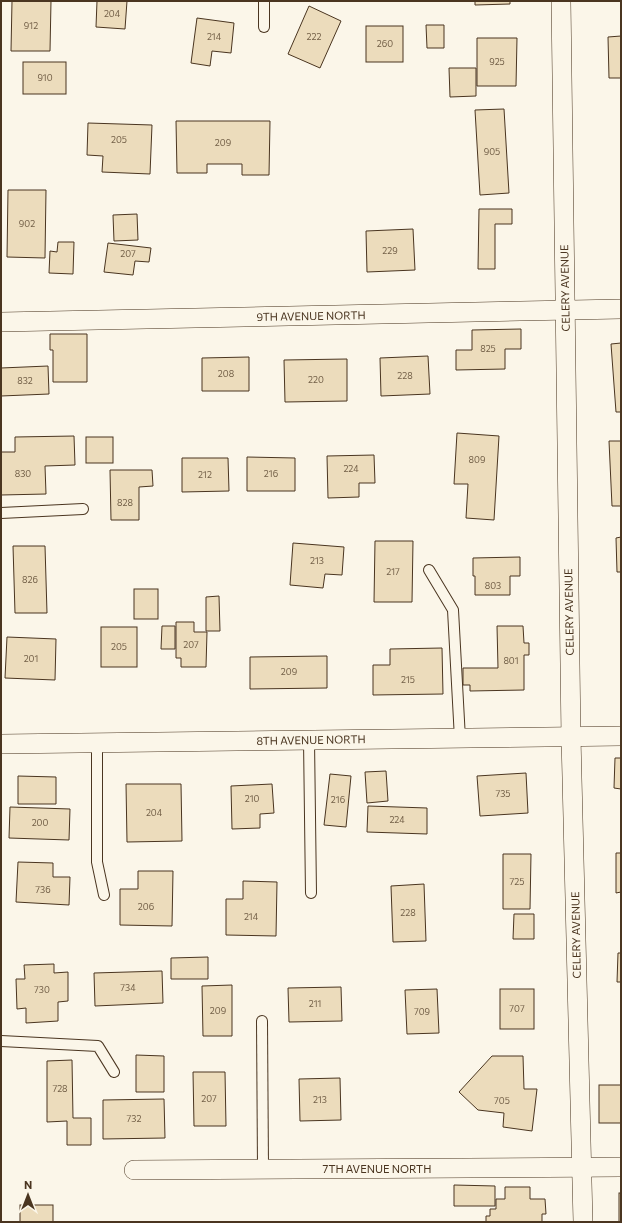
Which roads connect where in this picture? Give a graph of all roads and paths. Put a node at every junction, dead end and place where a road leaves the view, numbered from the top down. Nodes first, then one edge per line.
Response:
1 (264, 1) edge
2 (561, 1) edge
3 (264, 27) dead end
4 (621, 309) edge
5 (565, 310) junction
6 (1, 322) edge
7 (83, 509) dead end
8 (1, 513) edge
9 (429, 570) dead end
10 (621, 736) edge
11 (571, 737) junction
12 (460, 739) junction
13 (309, 740) junction
14 (97, 743) junction
15 (1, 744) edge
16 (312, 893) dead end
17 (104, 895) dead end
18 (262, 1021) dead end
19 (1, 1041) edge
20 (114, 1072) dead end
21 (621, 1167) edge
22 (582, 1168) junction
23 (263, 1169) junction
24 (134, 1170) dead end
25 (583, 1222) edge

1 - 3 lane
2 - 5 street, CELERY AVENUE
4 - 5 street, 9TH AVENUE NORTH
5 - 6 street, 9TH AVENUE NORTH
5 - 11 street, CELERY AVENUE
7 - 8 lane
9 - 12 lane
10 - 11 street, 8TH AVENUE NORTH
11 - 12 street, 8TH AVENUE NORTH
11 - 22 street, CELERY AVENUE
12 - 13 street, 8TH AVENUE NORTH
13 - 14 street, 8TH AVENUE NORTH
13 - 16 lane
14 - 15 street, 8TH AVENUE NORTH
14 - 17 lane
18 - 23 lane
19 - 20 lane
21 - 22 street, 7TH AVENUE NORTH
22 - 23 street, 7TH AVENUE NORTH
22 - 25 street, CELERY AVENUE
23 - 24 street, 7TH AVENUE NORTH

